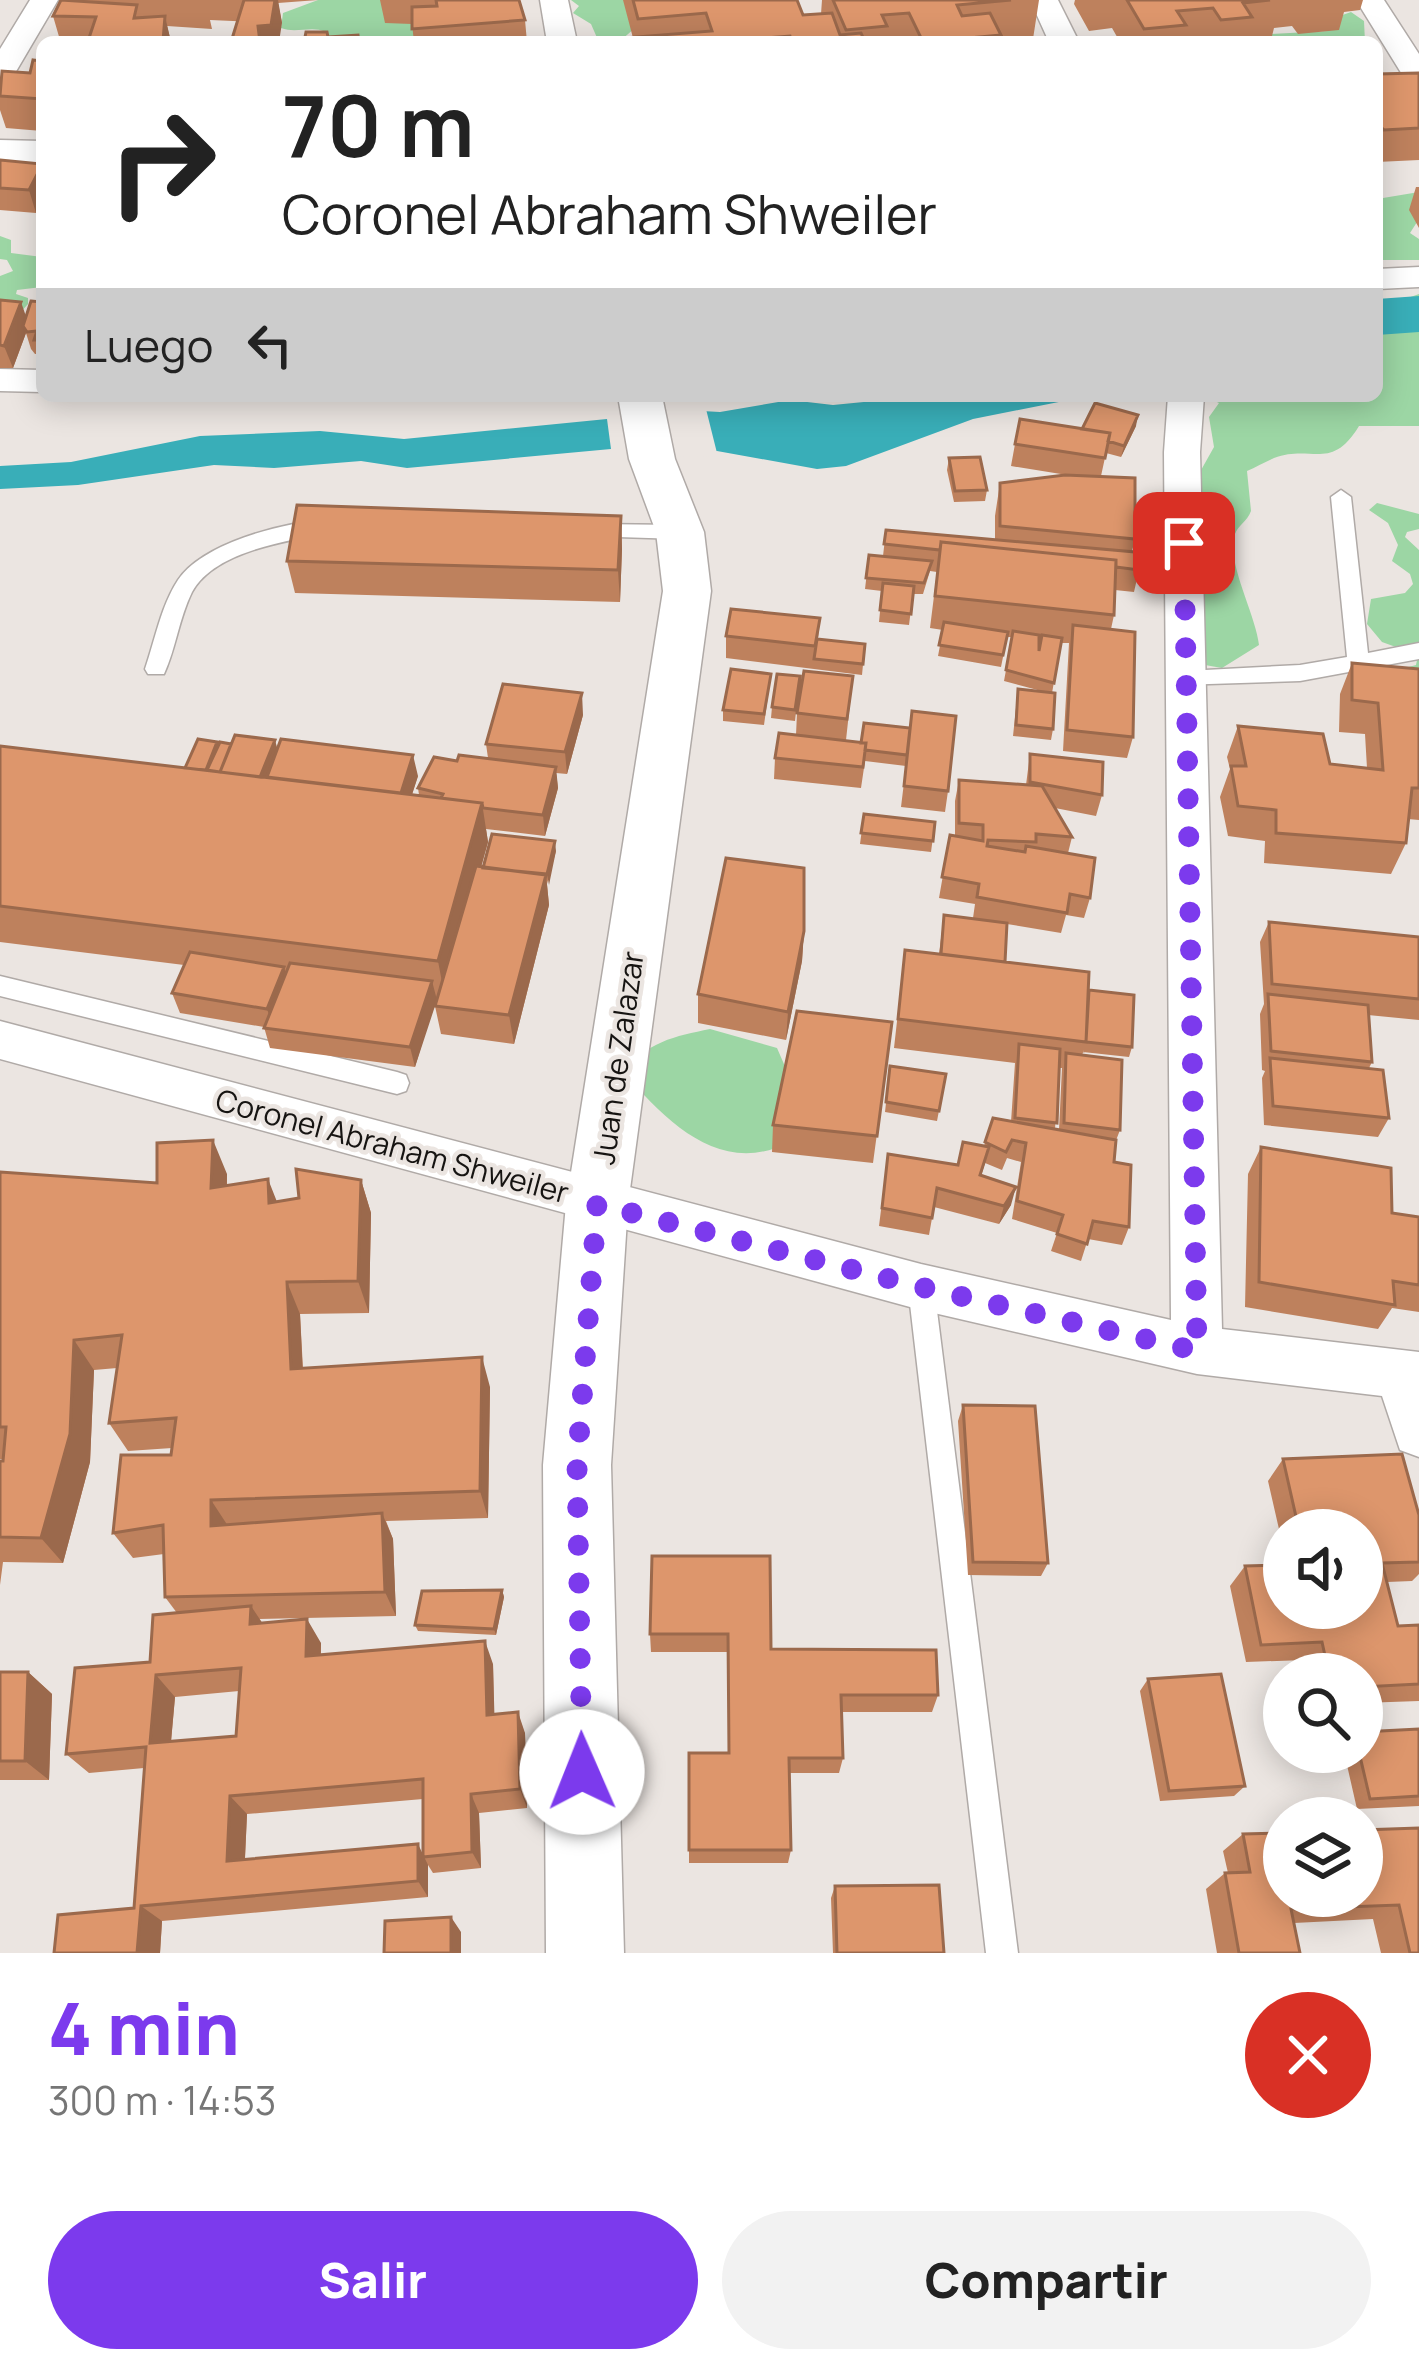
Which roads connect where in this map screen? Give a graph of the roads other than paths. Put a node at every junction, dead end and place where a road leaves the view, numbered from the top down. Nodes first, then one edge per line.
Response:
1 (44, 0) edge
2 (554, 0) edge
3 (1044, 0) edge
4 (1370, 0) edge
5 (561, 36) edge
6 (1061, 36) edge
7 (1383, 67) edge
8 (1414, 71) edge
9 (0, 74) edge
10 (0, 152) edge
11 (36, 153) edge
12 (1419, 277) edge
13 (1383, 278) edge
14 (0, 380) edge
15 (36, 381) edge
16 (1186, 402) edge
17 (645, 421) edge
18 (1341, 496) dead end
19 (353, 527) edge
20 (563, 531) edge
21 (680, 532) junction
22 (1419, 651) edge
23 (1358, 662) junction
24 (156, 669) dead end
25 (1186, 679) junction
26 (0, 986) edge
27 (0, 1040) edge
28 (397, 1083) dead end
29 (597, 1204) junction
30 (921, 1287) junction
31 (1197, 1351) junction
32 (1410, 1376) edge
33 (1419, 1432) edge
34 (585, 1953) edge
35 (1002, 1953) edge

1 - 9 street
2 - 5 street
3 - 6 street
4 - 8 street
7 - 8 street
10 - 11 street
12 - 13 street
14 - 15 street
16 - 25 street
17 - 21 street, Juan de Zalazar
18 - 23 lane
19 - 24 lane
20 - 21 lane
21 - 29 street, Juan de Zalazar
22 - 23 lane
23 - 25 lane
25 - 31 street
26 - 28 lane
27 - 29 street, Coronel Abraham Shweiler
29 - 30 street, Coronel Abraham Shweiler
29 - 34 street, Juan de Zalazar
30 - 31 street, Coronel Abraham Shweiler
30 - 35 lane
31 - 32 street, Coronel Abraham Shweiler
32 - 33 street

